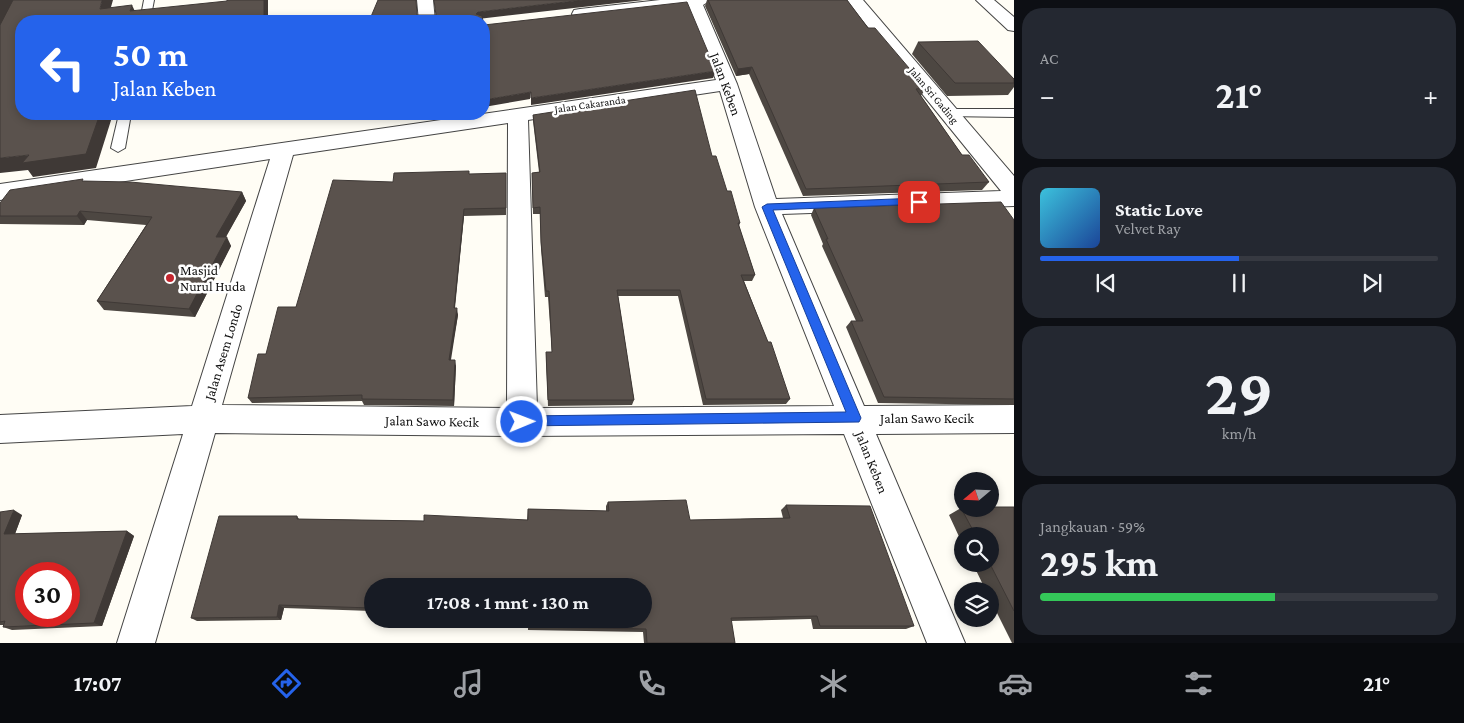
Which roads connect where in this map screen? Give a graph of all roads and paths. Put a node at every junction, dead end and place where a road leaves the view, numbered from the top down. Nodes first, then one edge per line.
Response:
1 (149, 0) edge
2 (425, 0) edge
3 (697, 0) edge
4 (854, 0) edge
5 (984, 0) edge
6 (146, 15) edge
7 (426, 15) edge
8 (560, 16) edge
9 (1014, 26) edge
10 (727, 84) junction
11 (949, 113) junction
12 (1014, 113) edge
13 (518, 115) junction
14 (490, 117) edge
15 (125, 120) edge
16 (445, 120) edge
17 (118, 148) dead end
18 (284, 148) junction
19 (1014, 190) edge
20 (0, 192) edge
21 (1014, 198) edge
22 (767, 207) junction
23 (203, 418) junction
24 (855, 418) junction
25 (1014, 419) edge
26 (522, 422) junction
27 (0, 429) edge
28 (136, 643) edge
29 (946, 643) edge

1 - 6 lane
2 - 7 street
3 - 8 street
3 - 10 street, Jalan Keben
4 - 11 street, Jalan Sri Gading
5 - 9 street
10 - 13 street, Jalan Cakaranda
10 - 22 street, Jalan Keben
11 - 12 lane
11 - 19 street, Jalan Sri Gading
13 - 14 street, Jalan Cakaranda
13 - 26 street
15 - 17 lane
16 - 18 street
18 - 20 street
18 - 23 street, Jalan Asem Londo
21 - 22 street
22 - 24 street, Jalan Keben
23 - 26 street, Jalan Sawo Kecik
23 - 27 street, Jalan Sawo Kecik
23 - 28 street, Jalan Asem Londo
24 - 25 street, Jalan Sawo Kecik
24 - 26 street, Jalan Sawo Kecik
24 - 29 street, Jalan Keben

